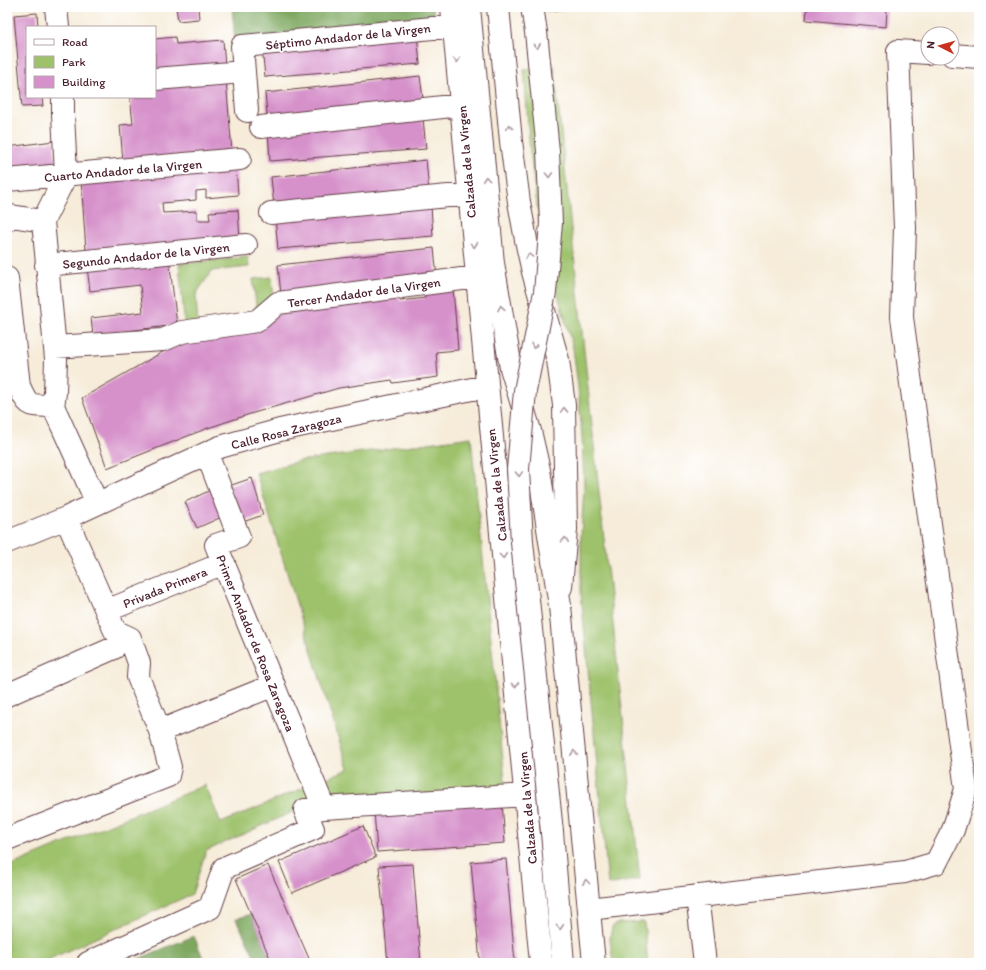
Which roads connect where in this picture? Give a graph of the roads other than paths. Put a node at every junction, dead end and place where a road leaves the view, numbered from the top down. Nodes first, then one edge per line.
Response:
1 (56, 7) edge
2 (469, 7) edge
3 (498, 7) edge
4 (532, 7) edge
5 (453, 16) edge
6 (58, 26) edge
7 (920, 52) edge
8 (960, 56) edge
9 (979, 57) edge
10 (244, 72) junction
11 (156, 79) edge
12 (63, 98) edge
13 (470, 107) junction
14 (247, 111) dead end
15 (261, 128) dead end
16 (240, 159) dead end
17 (66, 175) junction
18 (7, 180) edge
19 (469, 194) junction
20 (271, 214) dead end
21 (7, 220) edge
22 (43, 221) junction
23 (246, 245) dead end
24 (46, 265) junction
25 (477, 277) junction
26 (7, 278) edge
27 (54, 347) junction
28 (486, 386) junction
29 (53, 406) junction
30 (207, 454) junction
31 (97, 503) junction
32 (66, 518) junction
33 (7, 542) edge
34 (224, 563) junction
35 (560, 606) junction
36 (106, 610) junction
37 (115, 640) junction
38 (274, 685) junction
39 (7, 695) edge
40 (160, 731) junction
41 (972, 786) edge
42 (526, 794) junction
43 (324, 808) junction
44 (7, 839) edge
45 (697, 896) junction
46 (589, 909) junction
47 (88, 963) edge
48 (541, 963) edge
49 (563, 963) edge
50 (594, 963) edge
51 (705, 963) edge

1 - 6 street
2 - 13 street, Calzada de la Virgen
35 -> 3 street
4 -> 49 street, Calzada de la Virgen, bridge
5 - 10 street, Séptimo Andador de la Virgen
5 -> 13 street, Calzada de la Virgen
7 - 41 street
8 - 9 street
10 - 11 street
10 - 14 street
12 - 17 street
13 - 15 street
13 - 19 street, Calzada de la Virgen
35 -> 13 street, Calzada de la Virgen
16 - 17 street, Cuarto Andador de la Virgen
17 - 18 street, Cuarto Andador de la Virgen
17 - 22 street
19 - 20 street
19 -> 25 street, Calzada de la Virgen
21 - 22 street
22 - 24 street
23 - 24 street, Segundo Andador de la Virgen
24 - 27 street
25 - 27 street, Tercer Andador de la Virgen
25 - 28 street, Calzada de la Virgen
26 - 29 street
27 - 29 street
28 - 30 street, Calle Rosa Zaragoza
28 -> 42 street, Calzada de la Virgen
29 - 31 street
30 - 31 street, Calle Rosa Zaragoza
30 - 34 street, Primer Andador de Rosa Zaragoza
31 - 32 street, Calle Rosa Zaragoza
32 - 33 street, Calle Rosa Zaragoza
32 - 36 street
34 - 36 street, Privada Primera
34 - 38 street, Primer Andador de Rosa Zaragoza
46 -> 35 street, Calzada de la Virgen
36 - 37 street
37 - 39 street
37 - 40 street
38 - 40 street
38 - 43 street, Primer Andador de Rosa Zaragoza
40 - 44 street
41 - 45 street
42 - 43 street
42 - 48 street, Calzada de la Virgen
43 - 47 street
45 - 46 street
45 - 51 street
46 - 50 street, Calzada de la Virgen

